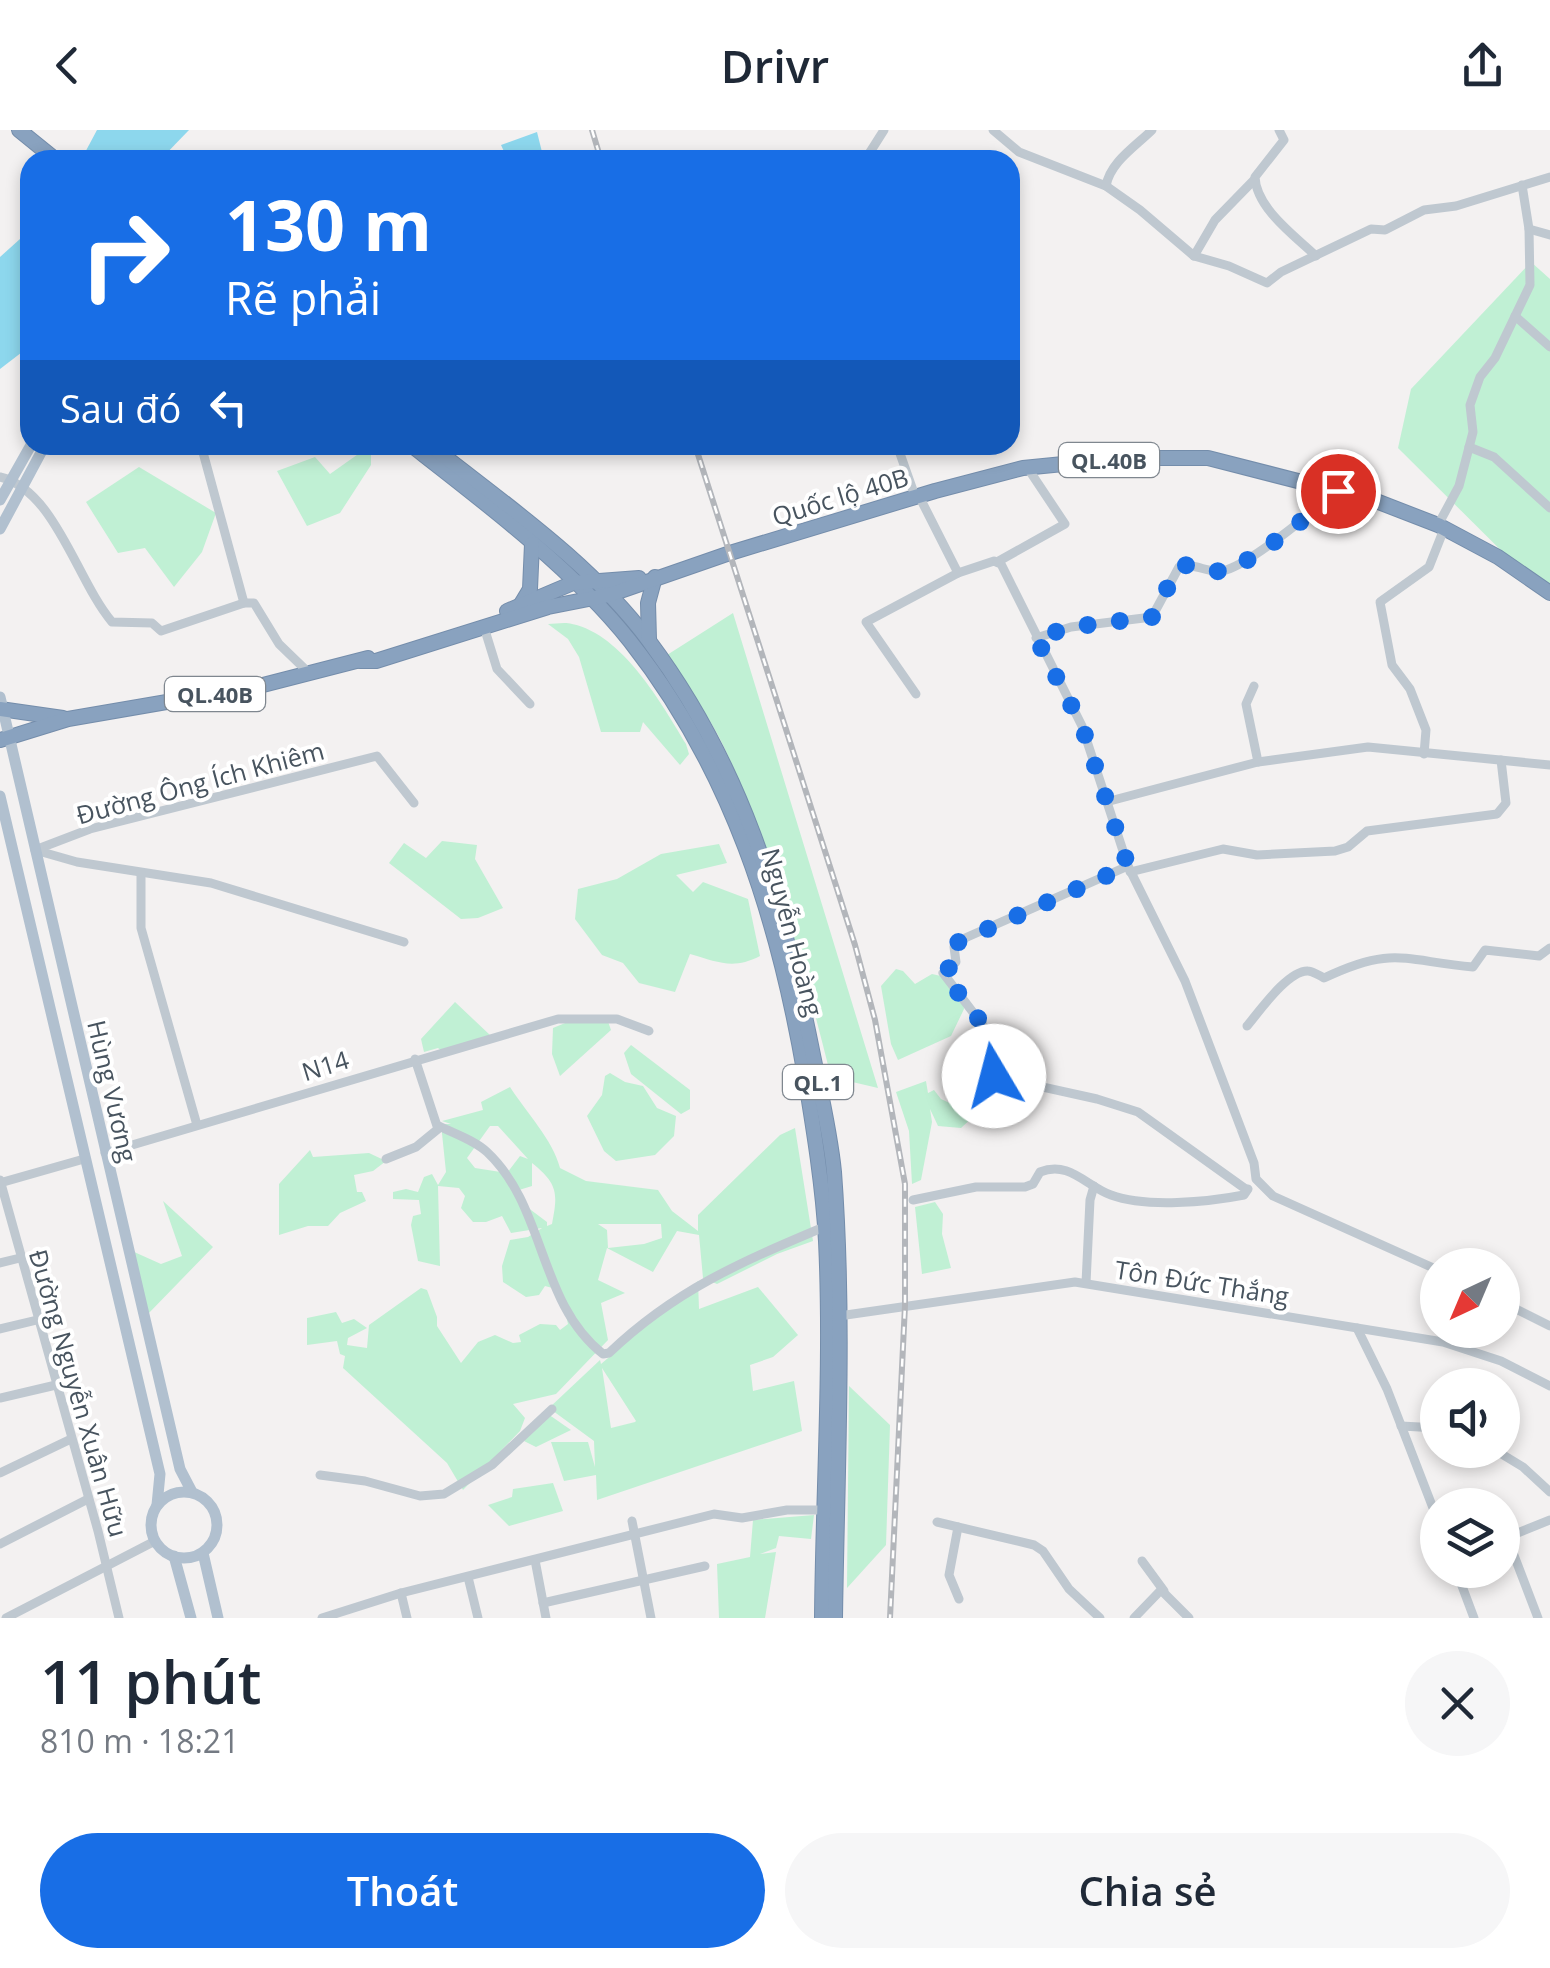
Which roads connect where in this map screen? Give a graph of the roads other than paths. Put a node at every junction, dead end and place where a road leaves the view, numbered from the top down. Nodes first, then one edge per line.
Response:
1 (992, 130) edge
2 (1152, 130) edge
3 (1279, 130) edge
4 (1017, 150) edge
5 (1020, 152) edge
6 (1550, 177) edge
7 (1254, 180) junction
8 (1522, 184) junction
9 (1106, 186) junction
10 (1528, 230) junction
11 (1550, 235) edge
12 (1194, 256) junction
13 (1316, 256) junction
14 (1516, 316) junction
15 (1550, 347) edge
16 (1469, 447) junction
17 (23, 455) edge
18 (41, 455) edge
19 (203, 455) edge
20 (423, 455) edge
21 (443, 455) edge
22 (452, 455) edge
23 (901, 455) edge
24 (1027, 467) junction
25 (6, 478) edge
26 (23, 488) junction
27 (1338, 491) junction
28 (495, 496) junction
29 (917, 496) junction
30 (0, 500) edge
31 (1550, 508) edge
32 (1441, 527) junction
33 (0, 528) edge
34 (532, 544) junction
35 (997, 562) junction
36 (958, 572) junction
37 (655, 577) junction
38 (573, 582) junction
39 (595, 582) junction
40 (1550, 593) edge
41 (608, 595) junction
42 (590, 600) junction
43 (244, 603) junction
44 (521, 605) junction
45 (484, 627) junction
46 (1036, 638) junction
47 (649, 641) junction
48 (360, 661) junction
49 (310, 673) junction
50 (1254, 686) dead end
51 (916, 694) dead end
52 (530, 704) dead end
53 (1, 705) edge
54 (68, 720) junction
55 (5, 739) edge
56 (1424, 754) junction
57 (1501, 760) junction
58 (1258, 762) junction
59 (1550, 765) edge
60 (0, 796) edge
61 (1106, 802) junction
62 (414, 803) dead end
63 (35, 850) junction
64 (15, 854) junction
65 (0, 856) edge
66 (1129, 869) junction
67 (140, 873) junction
68 (404, 942) dead end
69 (1550, 948) edge
70 (1247, 1026) dead end
71 (648, 1031) dead end
72 (415, 1059) junction
73 (197, 1125) junction
74 (439, 1126) junction
75 (104, 1153) junction
76 (84, 1159) junction
77 (386, 1159) dead end
78 (1256, 1178) junction
79 (0, 1182) edge
80 (1094, 1186) junction
81 (1247, 1190) junction
82 (913, 1200) dead end
83 (824, 1226) junction
84 (20, 1258) junction
85 (1420, 1262) edge
86 (0, 1263) edge
87 (1086, 1283) junction
88 (1520, 1311) edge
89 (839, 1316) junction
90 (37, 1320) junction
91 (1550, 1326) edge
92 (1357, 1328) junction
93 (0, 1329) edge
94 (56, 1385) junction
95 (1550, 1386) edge
96 (0, 1398) edge
97 (552, 1409) dead end
98 (1401, 1426) junction
99 (1420, 1427) edge
100 (71, 1439) junction
101 (1520, 1465) edge
102 (0, 1473) edge
103 (320, 1475) dead end
104 (1425, 1488) edge
105 (192, 1492) junction
106 (1550, 1492) edge
107 (88, 1499) junction
108 (157, 1506) junction
109 (823, 1510) junction
110 (1550, 1520) edge
111 (632, 1521) dead end
112 (938, 1522) dead end
113 (958, 1527) junction
114 (1520, 1532) edge
115 (634, 1535) junction
116 (155, 1541) junction
117 (0, 1544) edge
118 (203, 1552) junction
119 (174, 1556) junction
120 (535, 1560) junction
121 (1142, 1561) dead end
122 (107, 1566) junction
123 (706, 1566) dead end
124 (1520, 1574) edge
125 (468, 1577) junction
126 (642, 1582) junction
127 (1463, 1588) edge
128 (1164, 1591) junction
129 (401, 1593) junction
130 (959, 1599) dead end
131 (543, 1604) junction
132 (6, 1618) edge
133 (118, 1618) edge
134 (191, 1618) edge
135 (218, 1618) edge
136 (322, 1618) edge
137 (407, 1618) edge
138 (478, 1618) edge
139 (546, 1618) edge
140 (651, 1618) edge
141 (822, 1618) edge
142 (835, 1618) edge
143 (1100, 1618) edge
144 (1134, 1618) edge
145 (1189, 1618) edge
146 (1474, 1618) edge
147 (1538, 1618) edge

1 - 4 street
2 - 9 street
3 - 7 street
5 - 9 street
6 - 8 street
7 - 12 street
7 - 13 street
8 - 10 street
8 - 13 street
9 - 12 street
10 - 11 street
10 - 14 street
12 - 13 street
14 - 15 street
14 - 16 street
16 - 31 street
16 - 32 street
17 - 25 main road
18 - 26 main road
19 - 43 street
20 - 34 highway, Nguyễn Hoàng / QL.1
21 - 28 highway, Nguyễn Hoàng / QL.1
22 - 28 highway
23 - 29 street
24 - 27 highway, Quốc lộ 40B / QL.40B
24 - 29 highway, Quốc lộ 40B / QL.40B
24 - 35 street
25 - 26 street
25 - 30 main road
26 - 33 main road
26 - 43 street
27 - 32 highway, Quốc lộ 40B / QL.40B
27 - 46 street
28 - 39 highway, Nguyễn Hoàng / QL.1
29 - 36 street
29 - 37 highway, Quốc lộ 40B / QL.40B
32 - 40 highway, Quốc lộ 40B / QL.40B
32 - 56 street
34 - 38 highway, Nguyễn Hoàng / QL.1
34 - 44 highway
35 - 36 street
35 - 46 street
36 - 51 street
37 - 39 highway, QL.40B
37 - 41 highway, QL.40B
37 - 47 highway
38 - 39 highway, QL.40B
38 - 42 highway, Nguyễn Hoàng / QL.1
38 - 44 highway, QL.40B
39 - 41 highway, Nguyễn Hoàng / QL.1
41 - 42 highway
41 - 47 highway, Nguyễn Hoàng / QL.1
42 - 45 highway, QL.40B
42 - 83 highway, Nguyễn Hoàng / QL.1
43 - 49 street
44 - 48 highway, QL.40B
45 - 48 highway, QL.40B
45 - 52 street
46 - 61 street
47 - 89 highway, Nguyễn Hoàng / QL.1
48 - 49 highway, QL.40B
49 - 54 highway, QL.40B
50 - 58 street
53 - 54 highway
53 - 55 main road, Hùng Vương
54 - 55 highway
55 - 63 main road, Hùng Vương
56 - 57 street
56 - 58 street
57 - 59 street
57 - 66 street
58 - 61 street
60 - 64 main road, Hùng Vương
61 - 66 street
62 - 63 street, Đường Ông Ích Khiêm
63 - 64 main road
63 - 67 street
63 - 75 main road, Hùng Vương
64 - 65 street
64 - 76 main road, Hùng Vương
66 - 78 street
66 - 81 street
67 - 68 street
67 - 73 street
69 - 70 street
71 - 72 street, N14
72 - 73 street, N14
72 - 74 street
73 - 75 street, N14
74 - 77 street
74 - 83 street
75 - 76 main road
75 - 105 main road, Hùng Vương
76 - 79 street
76 - 108 main road, Hùng Vương
78 - 81 street
78 - 85 street
79 - 84 street, Đường Nguyễn Xuân Hữu
80 - 81 street
80 - 82 street
80 - 87 street
83 - 109 highway, Nguyễn Hoàng / QL.1
84 - 86 street
84 - 90 street, Đường Nguyễn Xuân Hữu
87 - 89 street, Tôn Đức Thắng
87 - 92 street, Tôn Đức Thắng
88 - 91 street
89 - 142 highway, Nguyễn Hoàng / QL.1
90 - 93 street
90 - 94 street, Đường Nguyễn Xuân Hữu
92 - 95 street, Tôn Đức Thắng
92 - 98 street
94 - 96 street
94 - 100 street, Đường Nguyễn Xuân Hữu
97 - 103 street
98 - 99 street
98 - 104 street
100 - 102 street
100 - 107 street, Đường Nguyễn Xuân Hữu
101 - 106 street
105 - 108 main road
105 - 118 main road
107 - 117 street
107 - 122 street, Đường Nguyễn Xuân Hữu
108 - 116 main road
109 - 115 street
109 - 141 highway, Nguyễn Hoàng / QL.1
110 - 114 street
111 - 115 street
112 - 113 street
113 - 130 street
113 - 143 street
115 - 120 street
115 - 126 street
116 - 119 main road
116 - 122 street
118 - 119 main road
118 - 135 main road
119 - 134 main road
120 - 125 street
120 - 131 street
121 - 128 street
122 - 132 street
122 - 133 street, Đường Nguyễn Xuân Hữu
123 - 126 street
124 - 147 street
125 - 129 street
125 - 138 street
126 - 131 street
126 - 140 street
127 - 146 street
128 - 144 street
128 - 145 street
129 - 136 street
129 - 137 street
131 - 139 street

